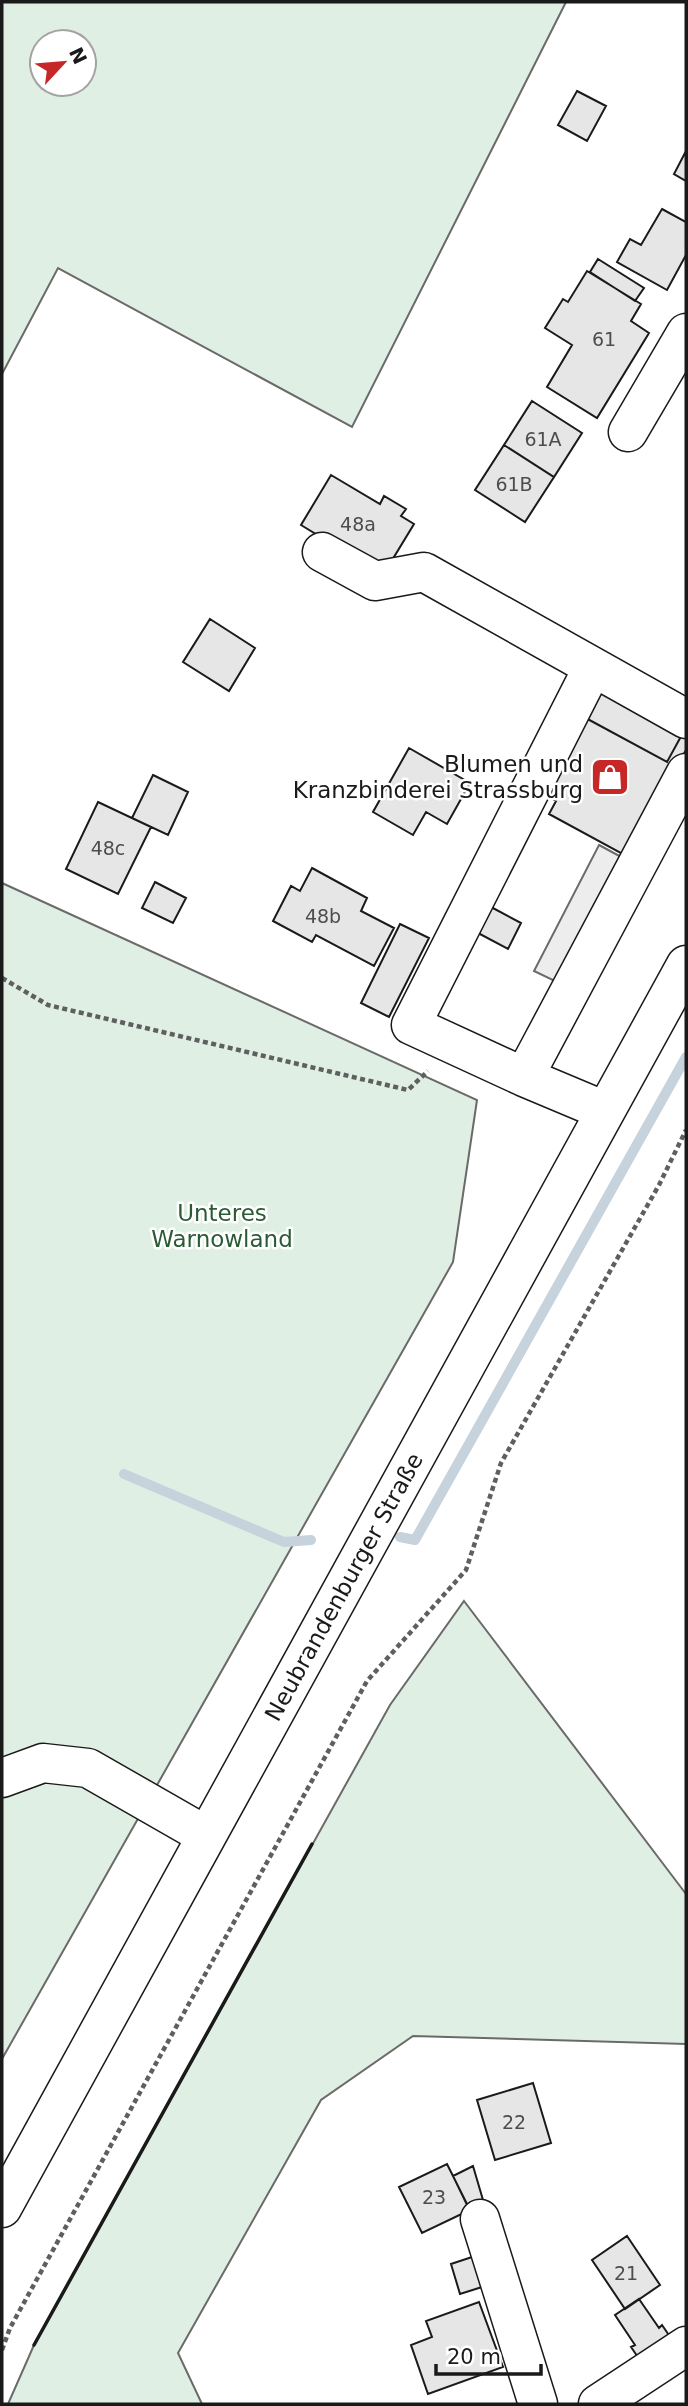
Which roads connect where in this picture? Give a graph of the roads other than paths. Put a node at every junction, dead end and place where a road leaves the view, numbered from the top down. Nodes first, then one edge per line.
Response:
1 (686, 333) edge
2 (628, 432) dead end
3 (322, 552) dead end
4 (593, 667) junction
5 (686, 719) edge
6 (686, 774) edge
7 (686, 965) edge
8 (524, 1077) junction
9 (605, 1111) junction
10 (2, 1778) edge
11 (205, 1835) junction
12 (2, 2208) edge
13 (480, 2219) dead end
14 (686, 2346) edge
15 (538, 2404) edge
16 (598, 2404) edge

1 - 2 main road
3 - 4 main road
4 - 5 main road
4 - 8 main road
6 - 8 main road
7 - 9 main road, Neubrandenburger Straße
8 - 9 main road
9 - 11 main road, Neubrandenburger Straße
10 - 11 main road
11 - 12 main road, Neubrandenburger Straße
13 - 15 main road
14 - 16 main road

